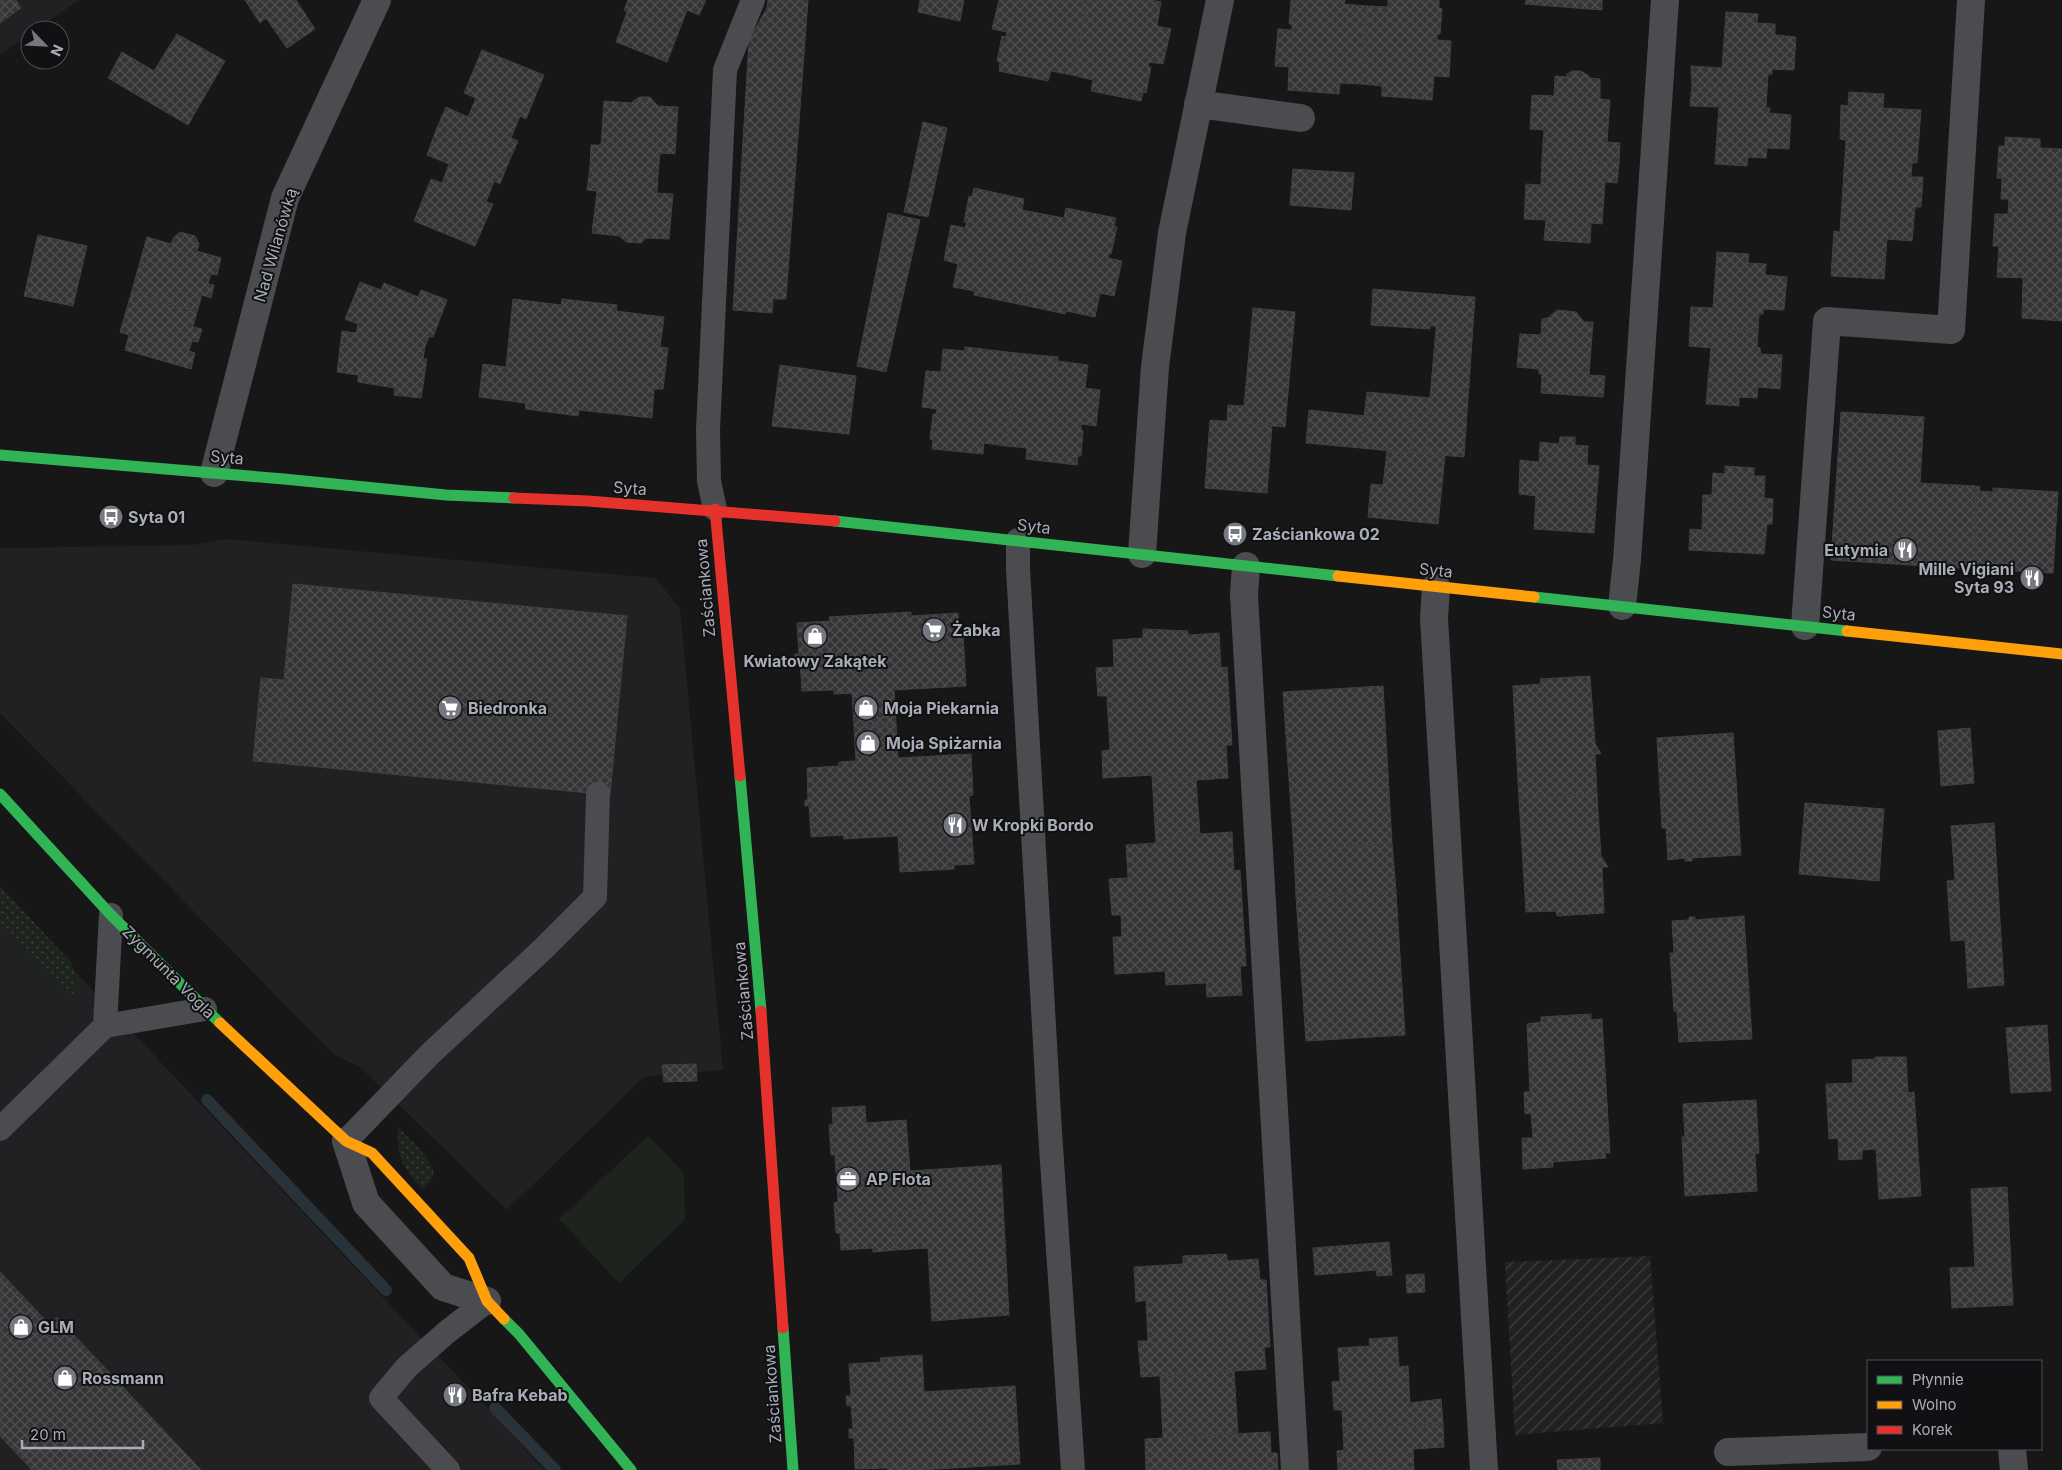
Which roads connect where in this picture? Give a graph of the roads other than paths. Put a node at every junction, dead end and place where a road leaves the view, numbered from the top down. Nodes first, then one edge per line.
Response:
1 (377, 0) edge
2 (753, 0) edge
3 (1220, 0) edge
4 (1665, 0) edge
5 (1971, 0) edge
6 (1198, 104) junction
7 (1301, 118) dead end
8 (0, 455) edge
9 (214, 473) junction
10 (715, 509) junction
11 (1018, 540) junction
12 (1142, 554) junction
13 (1246, 566) junction
14 (1436, 587) junction
15 (1622, 606) junction
16 (1805, 626) junction
17 (2062, 654) edge
18 (0, 794) edge
19 (598, 794) dead end
20 (111, 915) junction
21 (205, 1009) junction
22 (105, 1026) junction
23 (0, 1129) edge
24 (346, 1141) junction
25 (487, 1301) junction
26 (1867, 1447) edge
27 (2012, 1450) edge
28 (1728, 1452) dead end
29 (448, 1470) edge
30 (631, 1470) edge
31 (793, 1470) edge
32 (1073, 1470) edge
33 (1295, 1470) edge
34 (1484, 1470) edge
35 (2014, 1470) edge

1 - 9 street, Nad Wilanówką
2 - 10 lane
3 - 6 street
4 - 15 street
5 - 16 street
6 - 7 street
6 - 12 street
8 - 9 street, Syta
9 - 10 street, Syta
10 - 11 street, Syta
10 - 31 street, Zaściankowa
11 - 12 street, Syta
11 - 32 lane
12 - 13 street, Syta
13 - 14 street, Syta
13 - 33 street
14 - 15 street, Syta
14 - 34 street
15 - 16 street, Syta
16 - 17 street, Syta
18 - 20 street, Zygmunta Vogla
19 - 24 lane
20 - 21 street, Zygmunta Vogla
20 - 22 lane
21 - 22 lane
21 - 24 street, Zygmunta Vogla
22 - 23 lane
24 - 25 street, Zygmunta Vogla
24 - 25 street, Zygmunta Vogla
25 - 29 lane
25 - 30 street, Zygmunta Vogla
26 - 28 street
27 - 35 street

